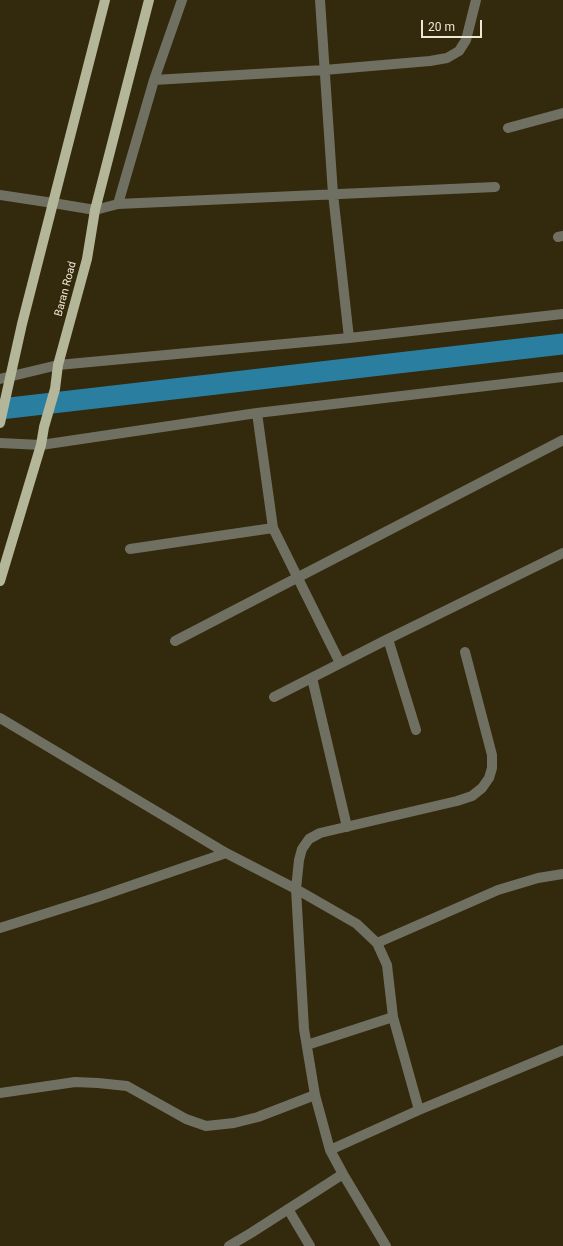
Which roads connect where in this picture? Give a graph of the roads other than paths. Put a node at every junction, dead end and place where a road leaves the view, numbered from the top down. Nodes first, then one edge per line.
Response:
1 (105, 0) edge
2 (148, 0) edge
3 (182, 0) edge
4 (320, 0) edge
5 (476, 0) edge
6 (324, 70) junction
7 (154, 80) junction
8 (563, 113) edge
9 (508, 128) dead end
10 (496, 187) dead end
11 (333, 194) junction
12 (0, 195) edge
13 (53, 202) junction
14 (118, 204) junction
15 (95, 210) junction
16 (563, 314) edge
17 (349, 338) junction
18 (58, 365) junction
19 (10, 377) junction
20 (563, 377) edge
21 (0, 379) edge
22 (257, 413) junction
23 (0, 423) edge
24 (563, 440) edge
25 (0, 443) edge
26 (41, 445) junction
27 (273, 528) junction
28 (130, 550) dead end
29 (563, 553) edge
30 (298, 577) junction
31 (0, 582) edge
32 (388, 639) junction
33 (175, 641) dead end
34 (465, 652) dead end
35 (340, 663) junction
36 (312, 678) junction
37 (274, 697) dead end
38 (0, 718) edge
39 (416, 730) dead end
40 (347, 827) junction
41 (226, 853) junction
42 (563, 874) edge
43 (296, 889) junction
44 (0, 928) edge
45 (377, 943) junction
46 (394, 1017) junction
47 (307, 1045) junction
48 (563, 1050) edge
49 (0, 1093) edge
50 (315, 1095) junction
51 (419, 1110) junction
52 (330, 1150) junction
53 (343, 1174) junction
54 (288, 1209) junction
55 (229, 1246) edge
56 (310, 1246) edge
57 (386, 1246) edge

1 - 13 main road
2 - 15 main road, Baran Road
3 - 7 street
4 - 6 street
5 - 6 street
6 - 7 street
6 - 11 street
7 - 14 street
8 - 9 street
10 - 11 street
11 - 14 street
11 - 17 street
12 - 13 street
13 - 15 street
13 - 19 main road
14 - 15 street
15 - 18 main road, Baran Road
16 - 17 street
17 - 18 street
18 - 19 street
18 - 26 main road, Baran Road
19 - 21 street
19 - 23 main road
20 - 22 street
22 - 26 street
22 - 27 street
24 - 30 street
25 - 26 street
26 - 31 main road, Baran Road
27 - 28 street
27 - 30 street
29 - 32 street
30 - 33 street
30 - 35 street
32 - 35 street
32 - 39 street
34 - 40 street
35 - 36 street
36 - 37 street
36 - 40 street
38 - 41 street
40 - 43 street
41 - 43 street
41 - 44 street
42 - 45 street
43 - 45 street
43 - 47 street
45 - 46 street
46 - 47 street
46 - 51 street
47 - 50 street
48 - 51 street
49 - 50 street
50 - 52 street
51 - 52 street
52 - 53 street
53 - 54 street
53 - 57 street
54 - 55 street
54 - 56 street

